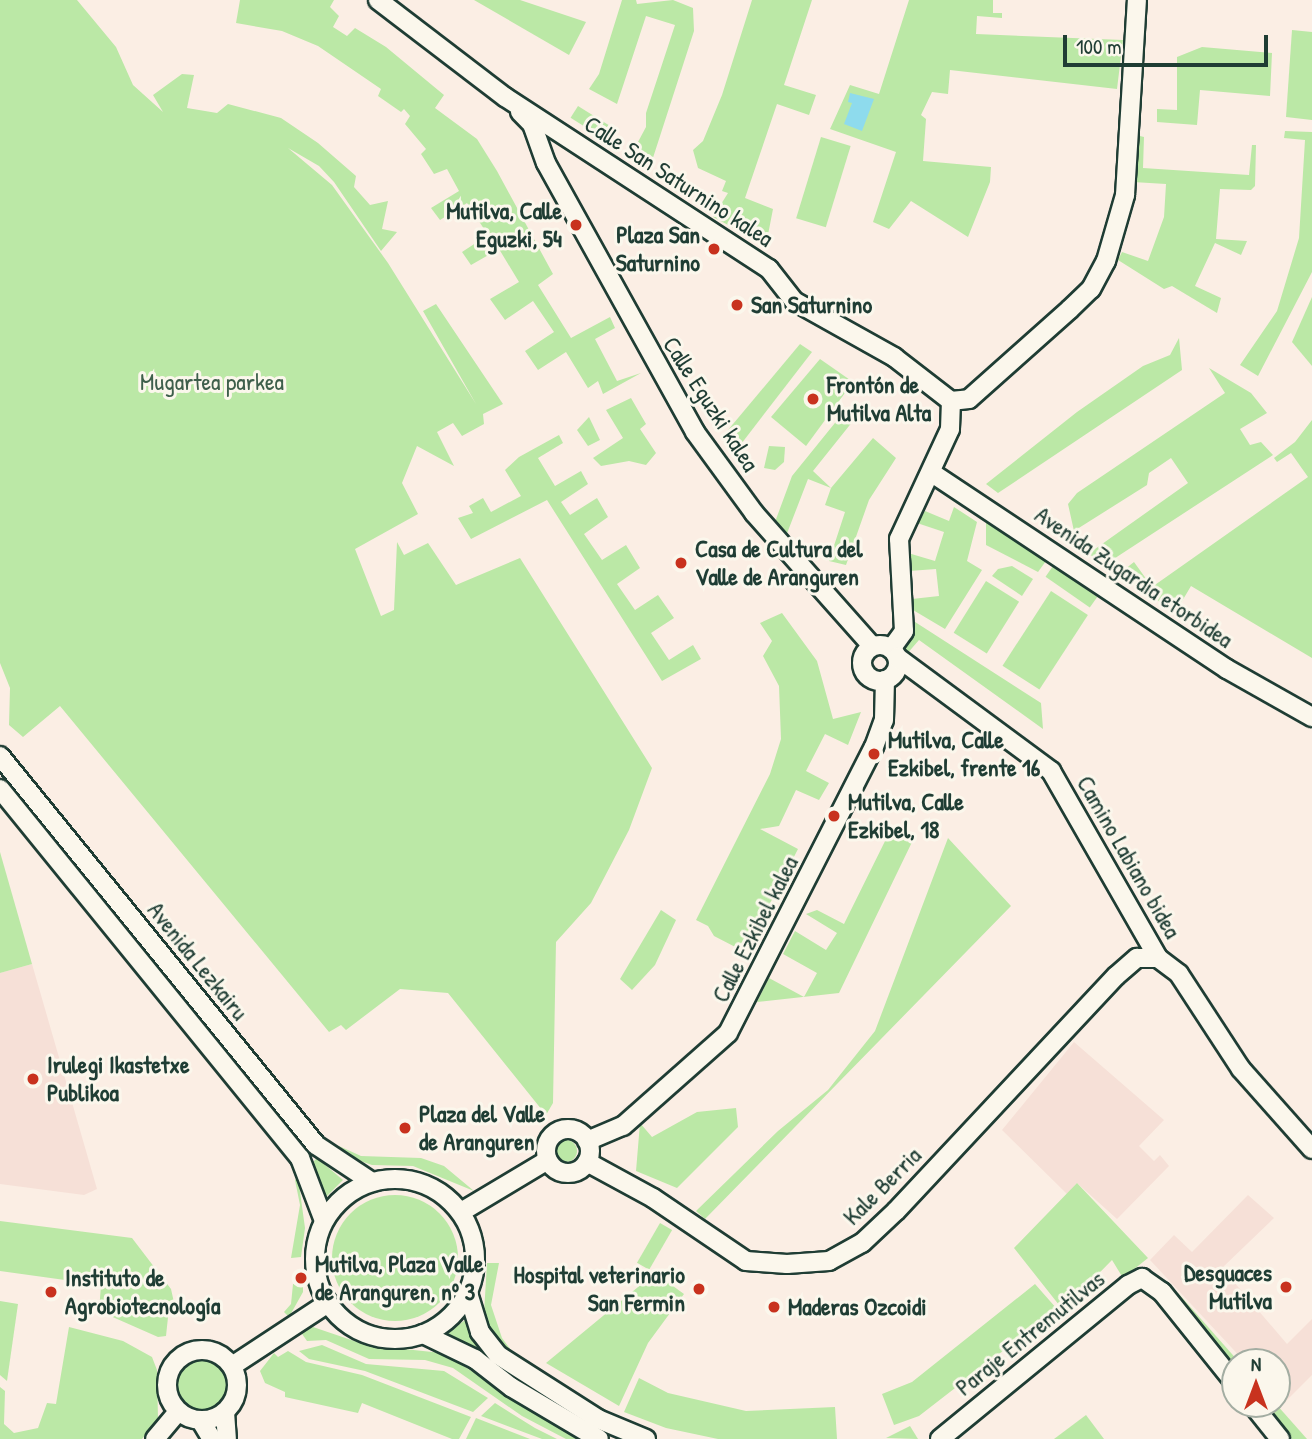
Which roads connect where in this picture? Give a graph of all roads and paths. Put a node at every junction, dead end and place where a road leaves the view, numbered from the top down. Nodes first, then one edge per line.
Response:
1 (378, 0) edge
2 (1137, 0) edge
3 (505, 97) junction
4 (567, 138) junction
5 (546, 163) junction
6 (951, 401) junction
7 (932, 473) junction
8 (872, 646) junction
9 (894, 653) junction
10 (885, 680) junction
11 (1312, 718) edge
12 (0, 756) edge
13 (0, 789) edge
14 (1158, 958) junction
15 (587, 1141) junction
16 (1312, 1149) edge
17 (548, 1160) junction
18 (587, 1162) junction
19 (372, 1182) junction
20 (461, 1212) junction
21 (324, 1221) junction
22 (468, 1293) junction
23 (328, 1303) junction
24 (423, 1334) junction
25 (232, 1366) junction
26 (1221, 1366) edge
27 (178, 1412) junction
28 (225, 1412) junction
29 (1263, 1418) edge
30 (201, 1421) junction
31 (155, 1439) edge
32 (212, 1439) edge
33 (227, 1439) edge
34 (599, 1439) edge
35 (646, 1439) edge
36 (940, 1439) edge
37 (1280, 1439) edge

1 - 3 street, Calle San Saturnino kalea
2 - 6 street
3 - 4 street, Calle San Saturnino kalea
3 - 5 street, Calle Eguzki kalea
4 - 5 street
4 - 6 street, Calle San Saturnino kalea
5 - 8 street, Calle Eguzki kalea
6 - 7 street
7 - 9 street
7 - 11 street, Avenida Zugardia etorbidea
8 - 9 street
8 - 10 street
9 - 10 street
9 - 14 street, Camino Labiano bidea
10 - 15 street, Calle Ezkibel kalea
12 - 19 street, Avenida Lezkairu
13 - 21 street, Avenida Lezkairu
14 - 16 street, Camino Labiano bidea
14 - 18 street, Kale Berria
15 - 17 street
15 - 18 street
17 - 18 street
17 - 20 street
19 - 20 street
19 - 21 street
20 - 22 street
21 - 23 street
22 - 24 street
22 - 35 street
23 - 24 street
23 - 25 street
24 - 34 street
25 - 27 street
25 - 28 street
26 - 36 street, Paraje Entremutilvas
27 - 30 street
27 - 31 street
28 - 30 street
28 - 33 street
29 - 37 street
30 - 32 street

